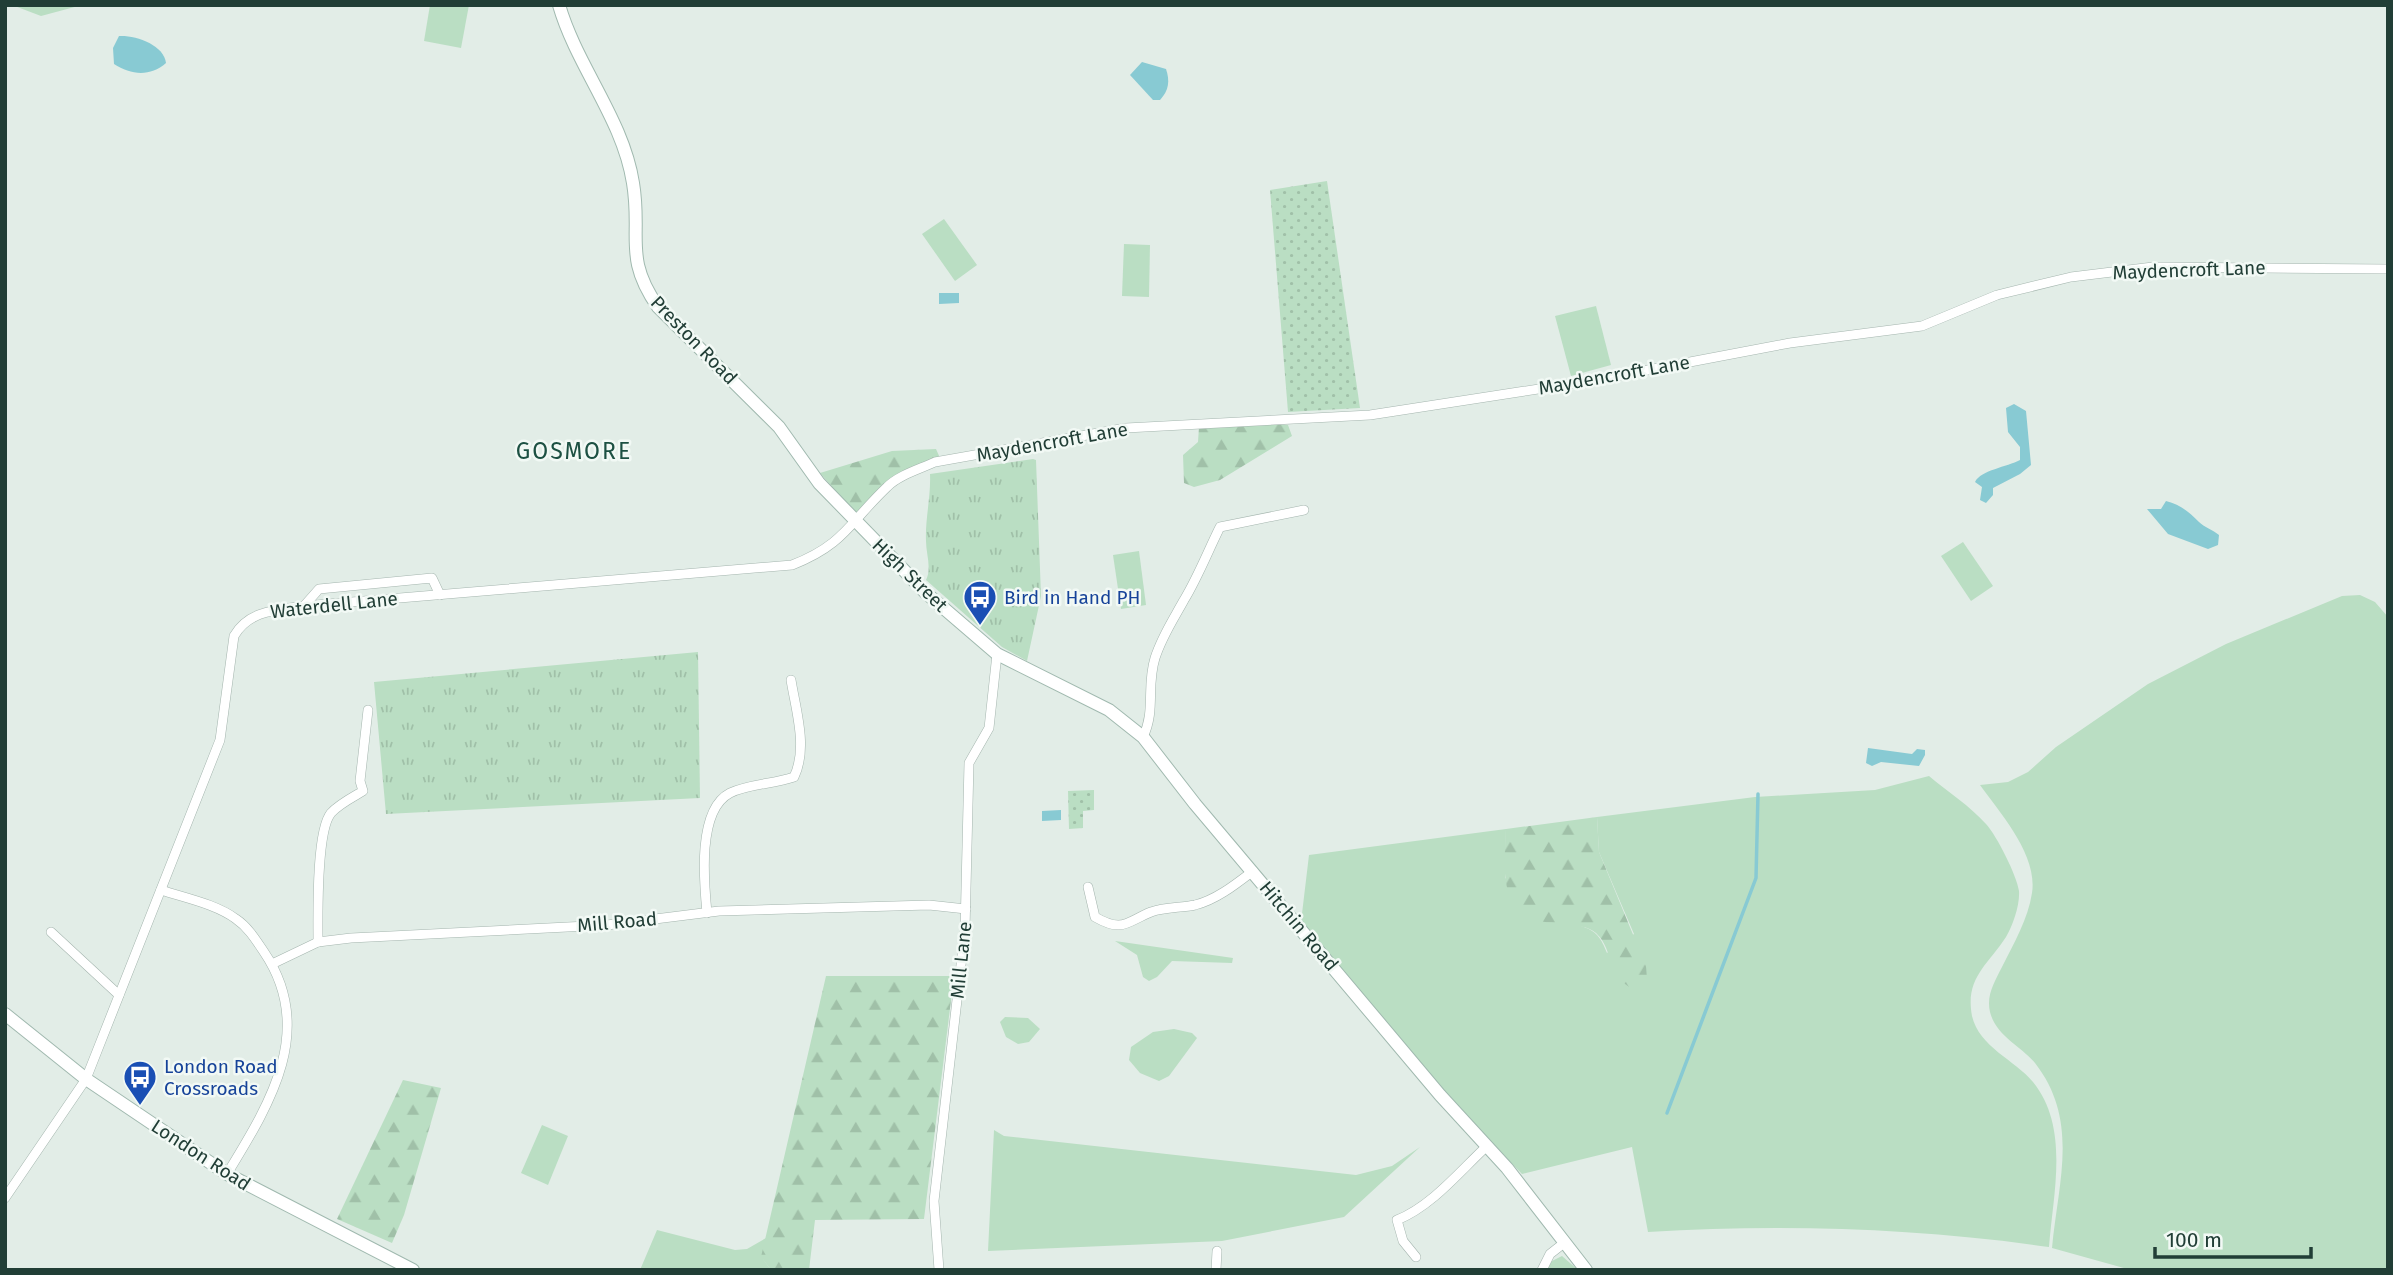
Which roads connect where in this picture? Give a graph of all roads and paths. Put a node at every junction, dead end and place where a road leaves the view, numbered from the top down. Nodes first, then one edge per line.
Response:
1 (559, 5) edge
2 (2388, 268) edge
3 (1304, 510) dead end
4 (857, 523) junction
5 (440, 595) junction
6 (304, 606) junction
7 (997, 654) junction
8 (791, 680) dead end
9 (368, 710) dead end
10 (1143, 737) junction
11 (1253, 872) junction
12 (1088, 887) dead end
13 (161, 890) junction
14 (966, 909) junction
15 (707, 913) junction
16 (51, 932) dead end
17 (318, 942) junction
18 (272, 964) junction
19 (119, 995) junction
20 (5, 1014) edge
21 (86, 1079) junction
22 (1487, 1146) junction
23 (227, 1174) junction
24 (5, 1198) edge
25 (1564, 1243) junction
26 (1217, 1251) dead end
27 (1416, 1257) dead end
28 (413, 1270) edge
29 (939, 1270) edge
30 (1216, 1270) edge
31 (1542, 1270) edge
32 (1586, 1270) edge

1 - 4 street, Preston Road
2 - 4 street, Maydencroft Lane
3 - 10 street
4 - 5 street, Waterdell Lane
4 - 7 street, High Street
5 - 6 street, Waterdell Lane
5 - 6 street
6 - 13 street, Waterdell Lane
7 - 10 street, Hitchin Road
7 - 14 street, Mill Lane
8 - 15 street
9 - 17 street
10 - 11 street, Hitchin Road
11 - 12 street
11 - 22 street, Hitchin Road
13 - 18 street
13 - 19 street, Waterdell Lane
14 - 15 street, Mill Road
14 - 29 street, Mill Lane
15 - 17 street, Mill Road
16 - 19 street
17 - 18 street, Mill Road
18 - 23 street
19 - 21 street, Waterdell Lane
20 - 21 street, London Road
21 - 23 street, London Road
21 - 24 street, Waterdell Lane
22 - 25 street, Hitchin Road
22 - 27 street
23 - 28 street, London Road
25 - 31 street
25 - 32 street, Hitchin Road
26 - 30 street

